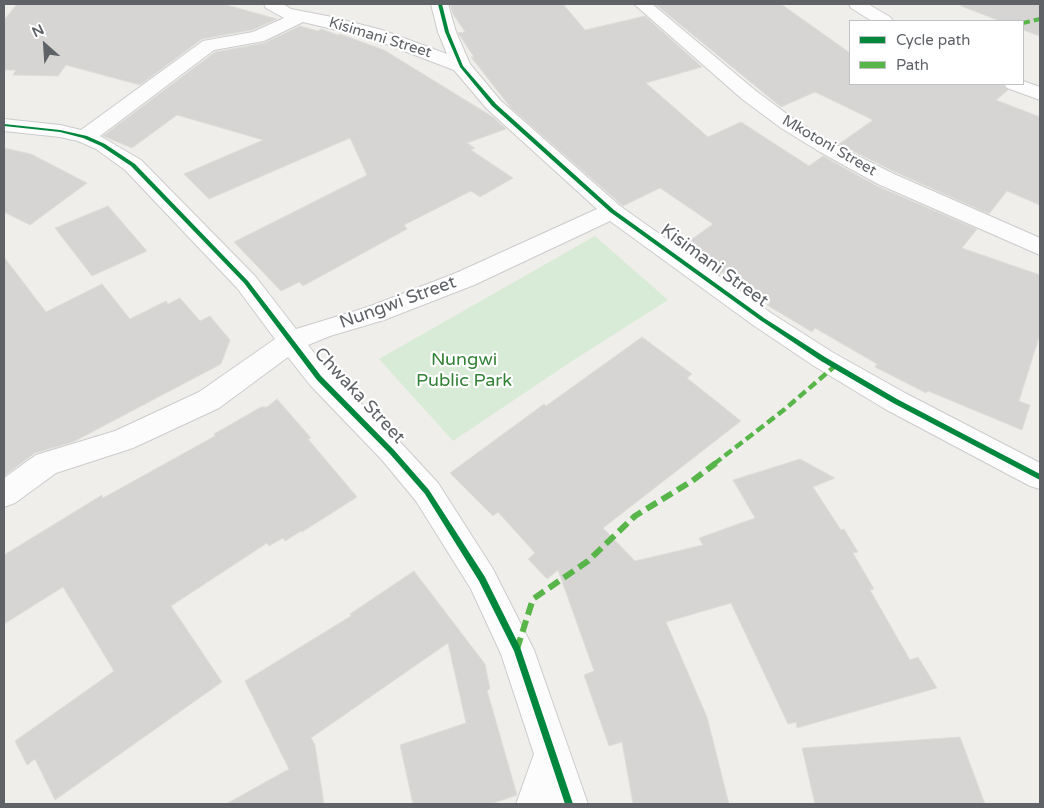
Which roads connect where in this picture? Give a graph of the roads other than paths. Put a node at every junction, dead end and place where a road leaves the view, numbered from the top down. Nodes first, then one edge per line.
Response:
1 (272, 4) edge
2 (440, 4) edge
3 (642, 4) edge
4 (857, 4) edge
5 (299, 17) junction
6 (882, 20) edge
7 (461, 66) junction
8 (1017, 85) edge
9 (1040, 94) edge
10 (4, 125) edge
11 (85, 137) junction
12 (612, 211) junction
13 (1040, 247) edge
14 (290, 342) junction
15 (1040, 477) edge
16 (4, 494) edge
17 (552, 754) junction
18 (535, 804) edge
19 (569, 804) edge

1 - 5 street, Kisimani Street
2 - 7 street, Kisimani Street
3 - 13 street, Mkotoni Street
4 - 6 street
5 - 7 street, Kisimani Street
5 - 11 street
7 - 12 street, Kisimani Street
8 - 9 street
10 - 11 street, Chwaka Street
11 - 14 street, Chwaka Street
12 - 14 street, Nungwi Street
12 - 15 street, Kisimani Street
14 - 16 street, Nungwi Street
14 - 17 street, Chwaka Street
17 - 18 street
17 - 19 street, Chwaka Street

